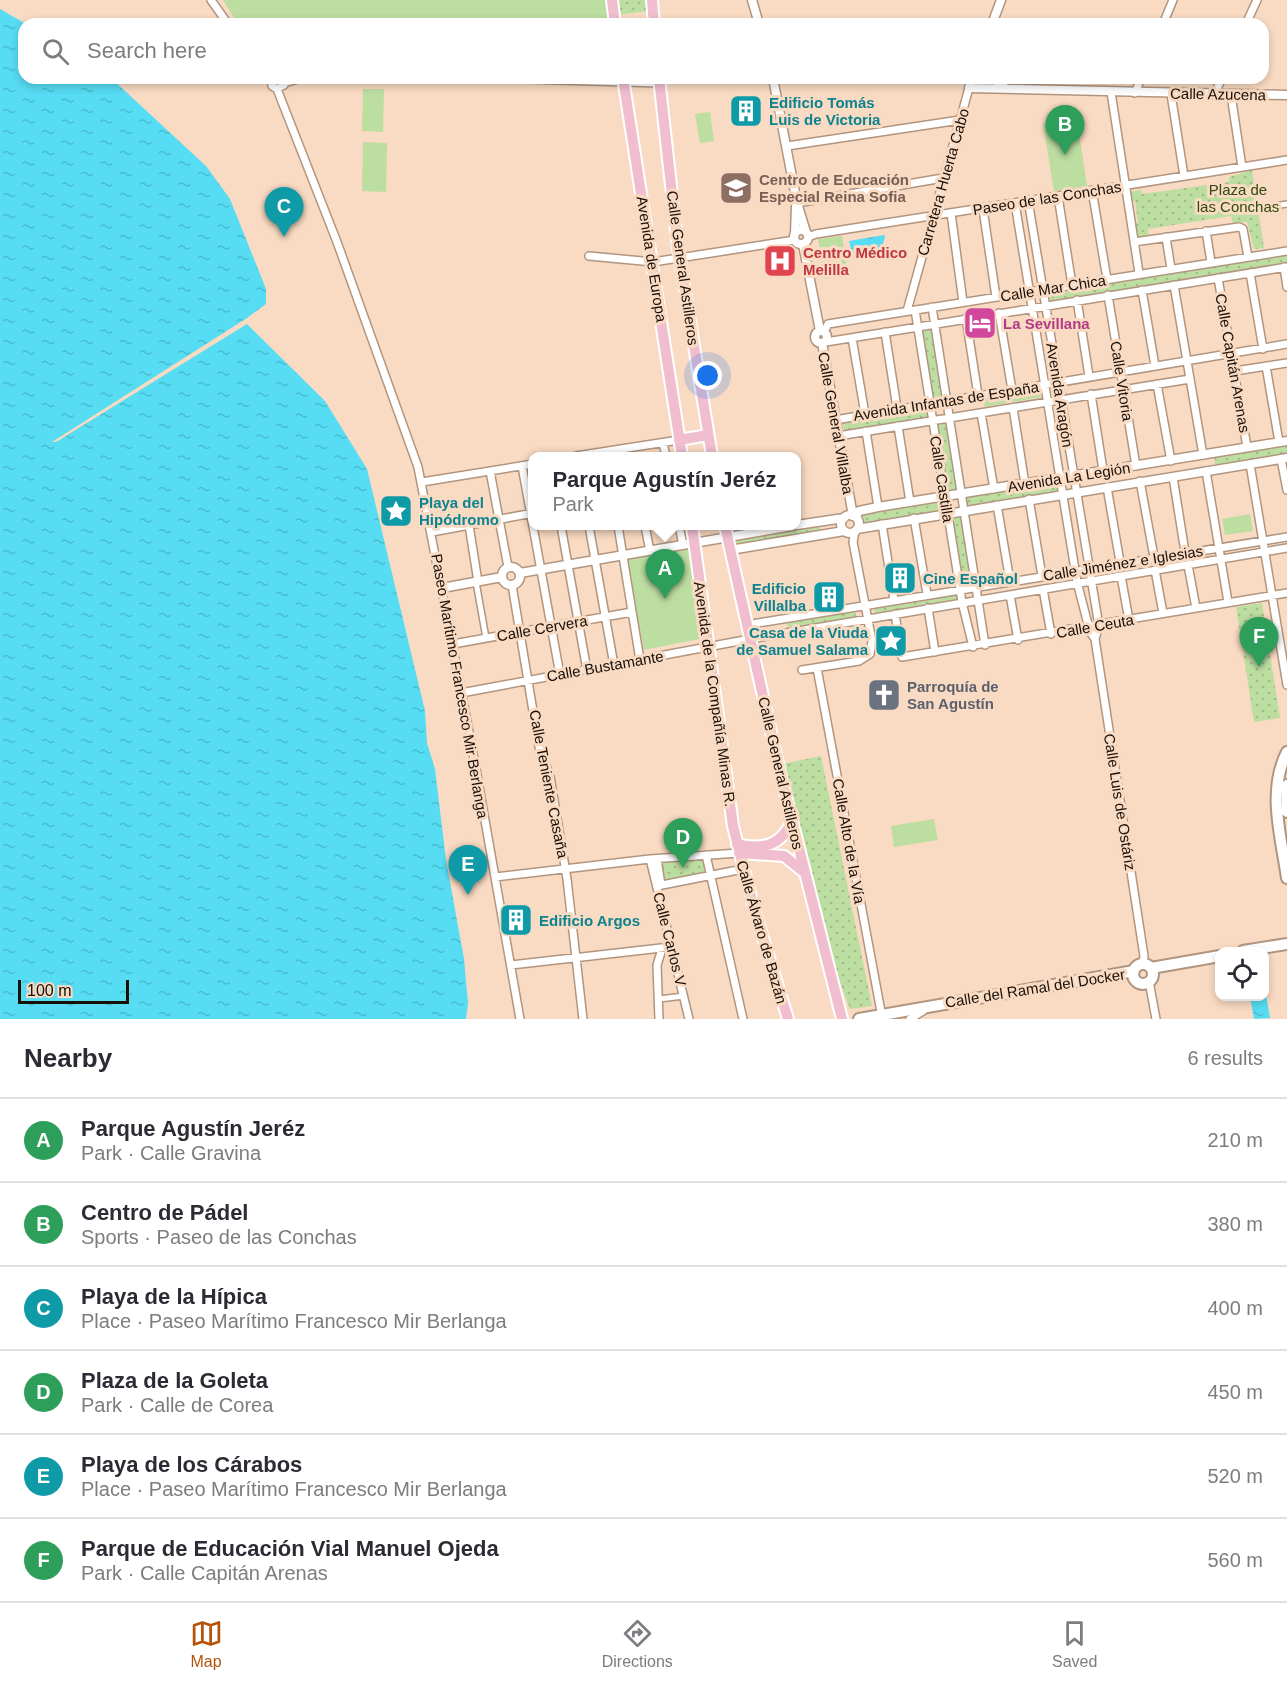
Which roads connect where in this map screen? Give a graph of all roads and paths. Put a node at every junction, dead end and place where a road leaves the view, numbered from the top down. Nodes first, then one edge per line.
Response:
1 (211, 0) edge
2 (612, 0) edge
3 (652, 0) edge
4 (752, 0) edge
5 (1173, 0) edge
6 (1257, 0) edge
7 (1000, 4) edge
8 (224, 18) edge
9 (614, 18) edge
10 (654, 18) edge
11 (757, 18) edge
12 (994, 18) edge
13 (1166, 18) edge
14 (1249, 18) edge
15 (273, 84) edge
16 (281, 84) edge
17 (624, 84) edge
18 (659, 84) edge
19 (776, 84) edge
20 (970, 84) edge
21 (1000, 84) edge
22 (1014, 84) edge
23 (1139, 84) edge
24 (1219, 84) edge
25 (969, 88) junction
26 (277, 89) junction
27 (992, 89) junction
28 (1019, 90) junction
29 (1111, 92) junction
30 (1135, 93) junction
31 (1171, 94) junction
32 (1214, 95) junction
33 (1231, 95) junction
34 (1287, 95) edge
35 (960, 120) junction
36 (787, 146) junction
37 (1287, 160) edge
38 (1242, 167) junction
39 (1184, 176) junction
40 (943, 178) junction
41 (1125, 186) junction
42 (1092, 190) junction
43 (1058, 196) junction
44 (1028, 200) junction
45 (796, 203) junction
46 (1015, 203) junction
47 (1287, 204) edge
48 (983, 208) junction
49 (1250, 210) dead end
50 (951, 213) junction
51 (933, 216) junction
52 (1206, 231) junction
53 (1166, 237) junction
54 (801, 238) junction
55 (1134, 242) junction
56 (1287, 251) edge
57 (589, 256) dead end
58 (1248, 257) junction
59 (680, 258) junction
60 (653, 262) junction
61 (1211, 262) junction
62 (1285, 267) edge
63 (1171, 269) junction
64 (1139, 273) junction
65 (1250, 273) junction
66 (1218, 278) junction
67 (1107, 279) junction
68 (1072, 285) junction
69 (1174, 285) junction
70 (1287, 287) edge
71 (1044, 290) junction
72 (1142, 290) junction
73 (1030, 292) junction
74 (1108, 295) junction
75 (996, 297) junction
76 (1077, 300) junction
77 (963, 302) junction
78 (1046, 305) junction
79 (932, 307) junction
80 (1032, 307) junction
81 (911, 310) junction
82 (999, 313) junction
83 (966, 318) junction
84 (935, 324) junction
85 (917, 326) junction
86 (822, 332) junction
87 (885, 332) junction
88 (852, 338) junction
89 (824, 343) junction
90 (1287, 344) edge
91 (1263, 349) junction
92 (1231, 354) junction
93 (1187, 361) junction
94 (1287, 363) edge
95 (1155, 366) junction
96 (1266, 366) junction
97 (1234, 371) junction
98 (1120, 372) junction
99 (1089, 376) junction
100 (1190, 379) junction
101 (1057, 382) junction
102 (1045, 384) junction
103 (1157, 384) junction
104 (1124, 389) junction
105 (1012, 390) junction
106 (1091, 394) junction
107 (978, 395) junction
108 (946, 400) junction
109 (1060, 400) junction
110 (1047, 402) junction
111 (930, 403) junction
112 (897, 408) junction
113 (1013, 408) junction
114 (981, 413) junction
115 (865, 414) junction
116 (949, 417) junction
117 (835, 420) junction
118 (933, 420) junction
119 (898, 426) junction
120 (866, 431) junction
121 (708, 435) junction
122 (838, 436) junction
123 (679, 440) junction
124 (1283, 441) edge
125 (663, 443) junction
126 (632, 447) junction
127 (1247, 447) junction
128 (613, 452) edge
129 (633, 452) edge
130 (665, 452) edge
131 (681, 452) edge
132 (710, 452) edge
133 (1203, 455) junction
134 (1284, 459) edge
135 (1171, 461) junction
136 (1250, 464) junction
137 (528, 465) edge
138 (522, 466) junction
139 (1136, 466) junction
140 (1103, 470) junction
141 (490, 471) junction
142 (1206, 471) junction
143 (1073, 476) junction
144 (1173, 477) junction
145 (1060, 478) junction
146 (422, 482) junction
147 (1140, 482) junction
148 (1025, 484) junction
149 (1107, 487) junction
150 (994, 489) junction
151 (1287, 490) edge
152 (1076, 492) junction
153 (528, 494) edge
154 (961, 494) junction
155 (1063, 494) junction
156 (945, 496) junction
157 (1029, 499) junction
158 (910, 502) junction
159 (997, 505) junction
160 (878, 507) junction
161 (964, 510) junction
162 (947, 513) junction
163 (528, 514) edge
164 (849, 517) junction
165 (914, 518) junction
166 (499, 519) junction
167 (801, 524) edge
168 (882, 524) junction
169 (469, 525) junction
170 (534, 530) edge
171 (562, 530) edge
172 (590, 530) edge
173 (619, 530) edge
174 (646, 530) edge
175 (680, 530) edge
176 (693, 530) edge
177 (748, 530) edge
178 (770, 530) edge
179 (726, 531) edge
180 (851, 531) junction
181 (432, 532) junction
182 (1287, 537) edge
183 (1262, 541) junction
184 (695, 543) junction
185 (773, 543) junction
186 (683, 545) junction
187 (1219, 548) junction
188 (1287, 548) edge
189 (730, 550) junction
190 (650, 551) junction
191 (1185, 552) junction
192 (1264, 552) junction
193 (623, 555) junction
194 (1154, 557) junction
195 (596, 559) junction
196 (1221, 559) junction
197 (1120, 562) junction
198 (569, 564) junction
199 (1188, 565) junction
200 (508, 567) junction
201 (1089, 567) junction
202 (540, 568) junction
203 (1075, 570) junction
204 (1155, 570) junction
205 (520, 573) junction
206 (1042, 576) junction
207 (1121, 576) junction
208 (502, 577) junction
209 (1010, 580) junction
210 (1091, 580) junction
211 (477, 582) junction
212 (1077, 582) junction
213 (512, 585) junction
214 (977, 585) junction
215 (442, 588) junction
216 (960, 589) junction
217 (1043, 589) junction
218 (1287, 593) edge
219 (927, 594) junction
220 (1010, 595) junction
221 (1272, 596) junction
222 (894, 600) junction
223 (979, 600) junction
224 (962, 602) junction
225 (1228, 602) junction
226 (866, 606) junction
227 (928, 608) junction
228 (1196, 608) junction
229 (632, 612) junction
230 (1163, 613) junction
231 (895, 614) junction
232 (605, 617) junction
233 (868, 618) junction
234 (1129, 620) junction
235 (578, 622) junction
236 (746, 625) junction
237 (551, 626) junction
238 (1099, 626) junction
239 (1089, 627) junction
240 (520, 632) junction
241 (1051, 634) junction
242 (486, 638) junction
243 (750, 639) junction
244 (1095, 639) junction
245 (1018, 640) junction
246 (453, 644) junction
247 (985, 645) junction
248 (973, 646) junction
249 (709, 647) junction
250 (935, 652) junction
251 (640, 660) junction
252 (614, 665) junction
253 (817, 668) junction
254 (587, 670) junction
255 (802, 670) dead end
256 (560, 675) junction
257 (529, 680) junction
258 (1287, 685) edge
259 (461, 693) junction
260 (1287, 752) edge
261 (1287, 785) edge
262 (1287, 812) edge
263 (792, 821) junction
264 (738, 848) junction
265 (706, 855) junction
266 (653, 859) junction
267 (566, 869) junction
268 (743, 869) junction
269 (804, 872) junction
270 (710, 875) junction
271 (495, 877) junction
272 (1287, 878) edge
273 (659, 885) junction
274 (1285, 942) edge
275 (670, 947) junction
276 (1262, 947) edge
277 (662, 949) junction
278 (1215, 957) edge
279 (575, 959) junction
280 (512, 965) junction
281 (1142, 968) junction
282 (1149, 981) junction
283 (684, 996) junction
284 (658, 999) junction
285 (935, 1004) junction
286 (884, 1017) edge
287 (519, 1019) edge
288 (583, 1019) edge
289 (659, 1019) edge
290 (689, 1019) edge
291 (743, 1019) edge
292 (788, 1019) edge
293 (842, 1019) edge
294 (859, 1019) edge
295 (910, 1019) edge
296 (1156, 1019) edge

1 - 8 street
2 - 9 main road
3 - 10 main road
4 - 11 street
5 - 13 street
6 - 14 street
7 - 12 street
15 - 26 street
16 - 26 street
17 - 60 main road, Avenida de Europa
18 - 59 main road, Calle General Astilleros
19 - 36 street, Calle General Villalba
20 - 25 street
21 - 27 street
22 - 28 street
23 - 30 street
24 - 32 street
25 - 27 street, Calle Azucena
25 - 35 street, Carretera Huerta Cabo
26 - 146 street, Paseo Marítimo Francesco Mir Berlanga
27 - 28 street, Calle Azucena
28 - 29 street, Calle Azucena
29 - 30 street, Calle Azucena
29 - 41 street
30 - 31 street, Calle Azucena
31 - 32 street, Calle Azucena
31 - 39 street
32 - 33 street, Calle Azucena
33 - 34 street, Calle Azucena
33 - 38 street
35 - 36 street
35 - 40 street, Carretera Huerta Cabo
36 - 45 street, Calle General Villalba
37 - 38 street, Paseo de las Conchas
38 - 39 street, Paseo de las Conchas
39 - 41 street, Paseo de las Conchas
40 - 45 street
40 - 51 street, Carretera Huerta Cabo
41 - 42 street, Paseo de las Conchas
41 - 55 street
42 - 43 street, Paseo de las Conchas
42 - 67 street
43 - 44 street, Paseo de las Conchas
43 - 68 street
44 - 46 street, Paseo de las Conchas
44 - 71 street, Avenida Aragón
45 - 54 street, Calle General Villalba
46 - 48 street, Paseo de las Conchas
46 - 73 street, Avenida Aragón
47 - 49 street
48 - 50 street, Paseo de las Conchas
48 - 75 street
50 - 51 street, Paseo de las Conchas
50 - 77 street
51 - 54 street, Paseo de las Conchas
51 - 81 street, Carretera Huerta Cabo
52 - 53 street
52 - 58 street
52 - 61 street
53 - 55 street
53 - 63 street
54 - 59 street, Paseo de las Conchas
54 - 86 street, Calle General Villalba
55 - 64 street
56 - 58 street, Calle Mar Chica
57 - 60 street, Paseo de las Conchas
58 - 61 street, Calle Mar Chica
59 - 60 street, Paseo de las Conchas
59 - 121 main road, Calle General Astilleros
60 - 123 main road, Avenida de Europa
61 - 63 street, Calle Mar Chica
62 - 65 street, Calle Mar Chica
62 - 70 street
63 - 64 street, Calle Mar Chica
64 - 67 street, Calle Mar Chica
65 - 66 street, Calle Mar Chica
65 - 91 street
66 - 69 street, Calle Mar Chica
66 - 92 street, Calle Capitán Arenas
67 - 68 street, Calle Mar Chica
68 - 71 street, Calle Mar Chica
69 - 72 street, Calle Mar Chica
69 - 93 street
71 - 73 street, Calle Mar Chica
71 - 78 street, Avenida Aragón
72 - 74 street, Calle Mar Chica
72 - 95 street
73 - 75 street, Calle Mar Chica
73 - 80 street, Avenida Aragón
74 - 76 street, Calle Mar Chica
74 - 98 street, Calle Vitoria
75 - 77 street, Calle Mar Chica
76 - 78 street, Calle Mar Chica
76 - 99 street
77 - 79 street, Calle Mar Chica
78 - 80 street, Calle Mar Chica
78 - 101 street, Avenida Aragón
79 - 81 street, Calle Mar Chica
79 - 84 street, Calle Castilla
80 - 82 street, Calle Mar Chica
80 - 102 street, Avenida Aragón
81 - 85 street, Calle Castilla
81 - 86 street, Calle Mar Chica
82 - 83 street, Calle Mar Chica
82 - 105 street
83 - 84 street, Calle Mar Chica
83 - 107 street
84 - 85 street, Calle Mar Chica
84 - 108 street, Calle Castilla
85 - 87 street, Calle Mar Chica
85 - 111 street, Calle Castilla
86 - 89 street, Calle General Villalba
87 - 88 street, Calle Mar Chica
87 - 112 street
88 - 89 street, Calle Mar Chica
88 - 115 street
89 - 117 street, Calle General Villalba
90 - 91 street, Avenida Infantas de España
91 - 92 street, Avenida Infantas de España
92 - 93 street, Avenida Infantas de España
92 - 97 street, Calle Capitán Arenas
93 - 95 street, Avenida Infantas de España
93 - 100 street
94 - 96 street
95 - 98 street, Avenida Infantas de España
96 - 97 street
96 - 124 street
97 - 127 street, Calle Capitán Arenas
98 - 99 street, Avenida Infantas de España
98 - 104 street, Calle Vitoria
99 - 101 street, Avenida Infantas de España
100 - 103 street, Avenida Infantas de España
100 - 133 street
101 - 102 street, Avenida Infantas de España
101 - 109 street, Avenida Aragón
102 - 105 street, Avenida Infantas de España
102 - 110 street, Avenida Aragón
103 - 104 street, Avenida Infantas de España
103 - 135 street
104 - 106 street, Avenida Infantas de España
104 - 139 street, Calle Vitoria
105 - 107 street, Avenida Infantas de España
106 - 109 street, Avenida Infantas de España
106 - 140 street
107 - 108 street, Avenida Infantas de España
108 - 111 street, Avenida Infantas de España
108 - 116 street, Calle Castilla
109 - 110 street, Avenida Infantas de España
109 - 143 street, Avenida Aragón
110 - 113 street, Avenida Infantas de España
110 - 145 street, Avenida Aragón
111 - 112 street, Avenida Infantas de España
111 - 118 street, Calle Castilla
112 - 115 street, Avenida Infantas de España
113 - 114 street, Avenida Infantas de España
113 - 148 street
114 - 116 street, Avenida Infantas de España
114 - 150 street
115 - 117 street, Avenida Infantas de España
116 - 118 street, Avenida Infantas de España
116 - 154 street, Calle Castilla
117 - 122 street, Calle General Villalba
118 - 119 street, Avenida Infantas de España
118 - 156 street, Calle Castilla
119 - 120 street, Avenida Infantas de España
119 - 158 street
120 - 122 street, Avenida Infantas de España
120 - 160 street
121 - 123 main road
121 - 132 main road, Calle General Astilleros
122 - 164 street, Calle General Villalba
123 - 125 street
123 - 131 main road, Avenida de Europa
124 - 127 street, Avenida La Legión
125 - 126 street
125 - 130 street
126 - 128 street
126 - 129 street
127 - 133 street, Avenida La Legión
133 - 135 street, Avenida La Legión
134 - 136 street, Avenida La Legión
134 - 151 street
135 - 139 street, Avenida La Legión
136 - 142 street, Avenida La Legión
136 - 183 street
137 - 138 street
138 - 141 street
138 - 153 street
139 - 140 street, Avenida La Legión
140 - 143 street, Avenida La Legión
141 - 146 street
141 - 166 street
142 - 144 street, Avenida La Legión
142 - 187 street
143 - 145 street, Avenida La Legión
143 - 152 street, Avenida Aragón
144 - 147 street, Avenida La Legión
144 - 191 street
145 - 148 street, Avenida La Legión
145 - 155 street, Avenida Aragón
146 - 181 street, Paseo Marítimo Francesco Mir Berlanga
147 - 149 street, Avenida La Legión
147 - 194 street
148 - 150 street, Avenida La Legión
149 - 152 street, Avenida La Legión
149 - 197 street
150 - 154 street, Avenida La Legión
152 - 155 street, Avenida La Legión
152 - 201 street, Avenida Aragón
154 - 156 street, Avenida La Legión
154 - 161 street, Calle Castilla
155 - 157 street, Avenida La Legión
155 - 203 street, Avenida Aragón
156 - 158 street, Avenida La Legión
156 - 162 street, Calle Castilla
157 - 159 street, Avenida La Legión
157 - 206 street
158 - 160 street, Avenida La Legión
159 - 161 street, Avenida La Legión
159 - 209 street
160 - 164 street, Avenida La Legión
161 - 162 street, Avenida La Legión
161 - 214 street, Calle Castilla
162 - 165 street, Avenida La Legión
162 - 216 street, Calle Castilla
163 - 166 street
164 - 167 street, Avenida La Legión
164 - 180 street
164 - 180 street
165 - 168 street, Avenida La Legión
165 - 219 street
166 - 169 street
166 - 200 street
168 - 180 street, Avenida La Legión
168 - 222 street
169 - 181 street
169 - 211 street
170 - 202 street
171 - 198 street
172 - 195 street
173 - 193 street
174 - 190 street
175 - 186 street
176 - 184 main road, Avenida de la Compañía Minas R.
177 - 179 street
178 - 185 street
179 - 184 street
179 - 189 main road, Calle General Astilleros
180 - 185 street, Avenida La Legión
180 - 226 street
181 - 215 street, Paseo Marítimo Francesco Mir Berlanga
182 - 183 street, Calle Jiménez e Iglesias
183 - 187 street, Calle Jiménez e Iglesias
183 - 192 street
184 - 186 street
184 - 249 main road, Avenida de la Compañía Minas R.
185 - 189 street, Avenida La Legión
186 - 190 street
187 - 191 street, Calle Jiménez e Iglesias
187 - 196 street
188 - 192 street, Calle Jiménez e Iglesias
189 - 236 main road, Calle General Astilleros
190 - 193 street
191 - 194 street, Calle Jiménez e Iglesias
192 - 196 street, Calle Jiménez e Iglesias
192 - 221 street
193 - 195 street
193 - 229 street
194 - 197 street, Calle Jiménez e Iglesias
195 - 198 street
195 - 232 street
196 - 199 street, Calle Jiménez e Iglesias
196 - 225 street
197 - 201 street, Calle Jiménez e Iglesias
198 - 202 street
198 - 235 street
199 - 204 street, Calle Jiménez e Iglesias
199 - 228 street
200 - 205 street
200 - 208 street
201 - 203 street, Calle Jiménez e Iglesias
201 - 210 street, Avenida Aragón
202 - 205 street
202 - 237 street
203 - 206 street, Calle Jiménez e Iglesias
203 - 212 street, Avenida Aragón
204 - 207 street, Calle Jiménez e Iglesias
204 - 230 street
205 - 213 street
206 - 209 street, Calle Jiménez e Iglesias
207 - 210 street, Calle Jiménez e Iglesias
207 - 234 street
208 - 211 street
208 - 213 street
209 - 214 street, Calle Jiménez e Iglesias
210 - 212 street, Calle Jiménez e Iglesias
210 - 238 street, Avenida Aragón
211 - 215 street
211 - 242 street
212 - 217 street, Calle Jiménez e Iglesias
212 - 239 street, Avenida Aragón
213 - 240 street, Calle Teniente Casaña
214 - 216 street, Calle Jiménez e Iglesias
214 - 223 street, Calle Castilla
215 - 246 street, Paseo Marítimo Francesco Mir Berlanga
216 - 219 street, Calle Jiménez e Iglesias
216 - 224 street, Calle Castilla
217 - 220 street, Calle Jiménez e Iglesias
217 - 241 street
218 - 221 street, Calle Ceuta
219 - 222 street, Calle Jiménez e Iglesias
220 - 223 street, Calle Jiménez e Iglesias
220 - 245 street
221 - 225 street, Calle Ceuta
221 - 258 street
222 - 226 street, Calle Jiménez e Iglesias
223 - 224 street, Calle Jiménez e Iglesias
223 - 247 street, Calle Castilla
224 - 227 street, Calle Jiménez e Iglesias
224 - 248 street, Calle Castilla
225 - 228 street, Calle Ceuta
226 - 233 street
226 - 236 street, Calle Jiménez e Iglesias
227 - 231 street, Calle Jiménez e Iglesias
227 - 250 street
228 - 230 street, Calle Ceuta
229 - 232 street, Calle Cervera
229 - 251 street
230 - 234 street, Calle Ceuta
231 - 233 street, Calle Jiménez e Iglesias
231 - 250 street, Calle Ceuta
232 - 235 street, Calle Cervera
232 - 252 street
233 - 243 street, Calle Jiménez e Iglesias
233 - 253 street
234 - 238 street, Calle Ceuta
235 - 237 street, Calle Cervera
235 - 254 street
236 - 243 main road, Calle General Astilleros
237 - 240 street, Calle Cervera
237 - 256 street
238 - 239 street, Calle Ceuta
238 - 244 street, Calle Luis de Ostáriz
239 - 241 street, Calle Ceuta
239 - 244 street, Calle Luis de Ostáriz
240 - 242 street, Calle Cervera
240 - 257 street, Calle Teniente Casaña
241 - 245 street, Calle Ceuta
242 - 246 street, Calle Cervera
243 - 249 street, Calle Bustamante
243 - 263 main road, Calle General Astilleros
244 - 281 street, Calle Luis de Ostáriz
245 - 247 street, Calle Ceuta
246 - 259 street, Paseo Marítimo Francesco Mir Berlanga
247 - 248 street, Calle Ceuta
248 - 250 street, Calle Ceuta
249 - 251 street, Calle Bustamante
249 - 264 main road, Avenida de la Compañía Minas R.
251 - 252 street, Calle Bustamante
252 - 254 street, Calle Bustamante
253 - 255 street
253 - 286 street, Calle Alto de la Vía
254 - 256 street, Calle Bustamante
256 - 257 street, Calle Bustamante
257 - 259 street, Calle Bustamante
257 - 267 street, Calle Teniente Casaña
259 - 271 street, Paseo Marítimo Francesco Mir Berlanga
260 - 272 main road
261 - 262 main road
263 - 264 main road
263 - 269 main road, Calle General Astilleros
264 - 265 street
264 - 268 main road, Calle Álvaro de Bazán
264 - 269 main road
265 - 266 street
265 - 270 street
266 - 267 street
266 - 273 street, Calle Carlos V
267 - 271 street
267 - 279 street, Calle Teniente Casaña
268 - 270 street
268 - 292 main road, Calle Álvaro de Bazán
269 - 293 main road, Calle General Astilleros
270 - 273 street
270 - 291 street
271 - 280 street, Paseo Marítimo Francesco Mir Berlanga
273 - 275 street, Calle Carlos V
274 - 276 main road
275 - 277 street
275 - 283 street, Calle Carlos V
277 - 279 street
277 - 284 street
278 - 281 main road, Calle del Ramal del Docker
279 - 280 street
279 - 288 street, Calle Teniente Casaña
280 - 287 street, Paseo Marítimo Francesco Mir Berlanga
281 - 282 main road
281 - 282 main road
281 - 285 main road, Calle del Ramal del Docker
282 - 296 street
283 - 284 street
283 - 290 street, Calle Carlos V
284 - 289 street
285 - 286 main road, Calle del Ramal del Docker
285 - 295 street, Calle del Ramal del Docker
286 - 294 main road, Calle del Ramal del Docker

